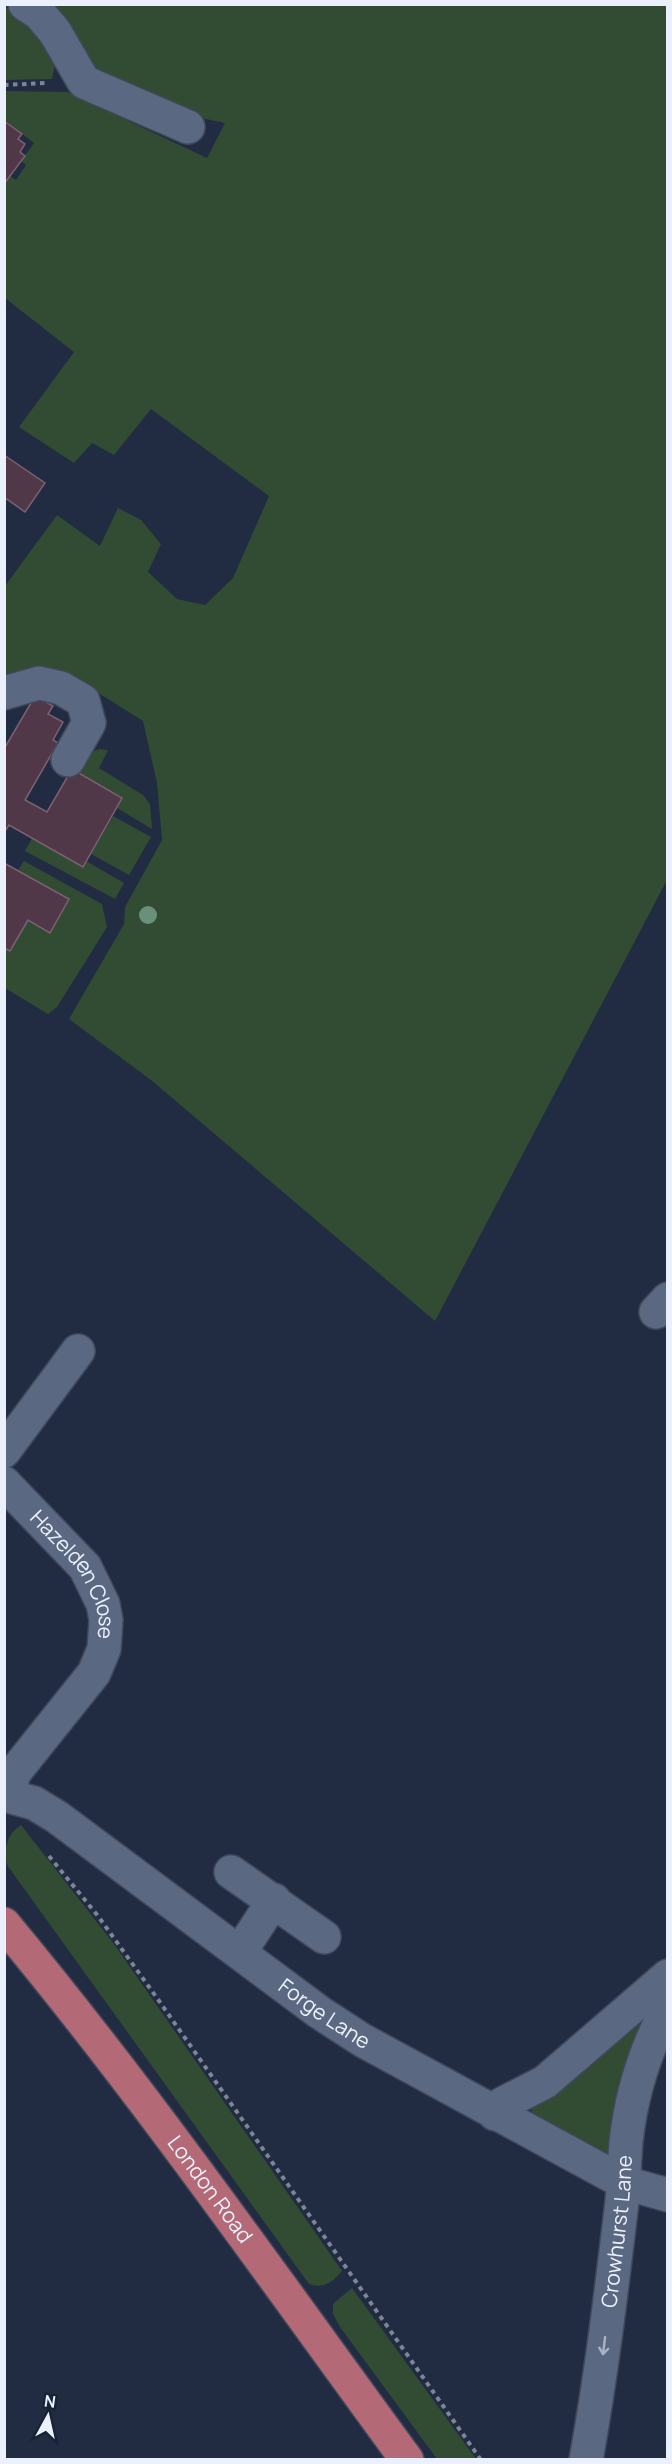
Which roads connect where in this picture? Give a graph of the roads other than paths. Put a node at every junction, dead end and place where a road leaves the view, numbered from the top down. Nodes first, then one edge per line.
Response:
1 (25, 4) edge
2 (188, 128) dead end
3 (4, 693) edge
4 (68, 760) dead end
5 (78, 1351) dead end
6 (4, 1451) edge
7 (4, 1483) edge
8 (6, 1795) edge
9 (231, 1872) dead end
10 (274, 1900) junction
11 (4, 1924) edge
12 (324, 1937) dead end
13 (240, 1953) junction
14 (668, 1976) edge
15 (668, 2007) edge
16 (495, 2114) junction
17 (625, 2183) junction
18 (668, 2195) edge
19 (407, 2460) edge
20 (586, 2460) edge

1 - 2 street
3 - 4 street
5 - 6 street
7 - 8 street, Hazelden Close
8 - 13 street, Forge Lane
9 - 10 street
10 - 12 street
10 - 13 street
11 - 19 main road, London Road
13 - 16 street, Forge Lane
14 - 16 street
15 - 17 street, Crowhurst Lane
16 - 17 street, Forge Lane
17 - 18 street, Forge Lane
17 -> 20 street, Crowhurst Lane

